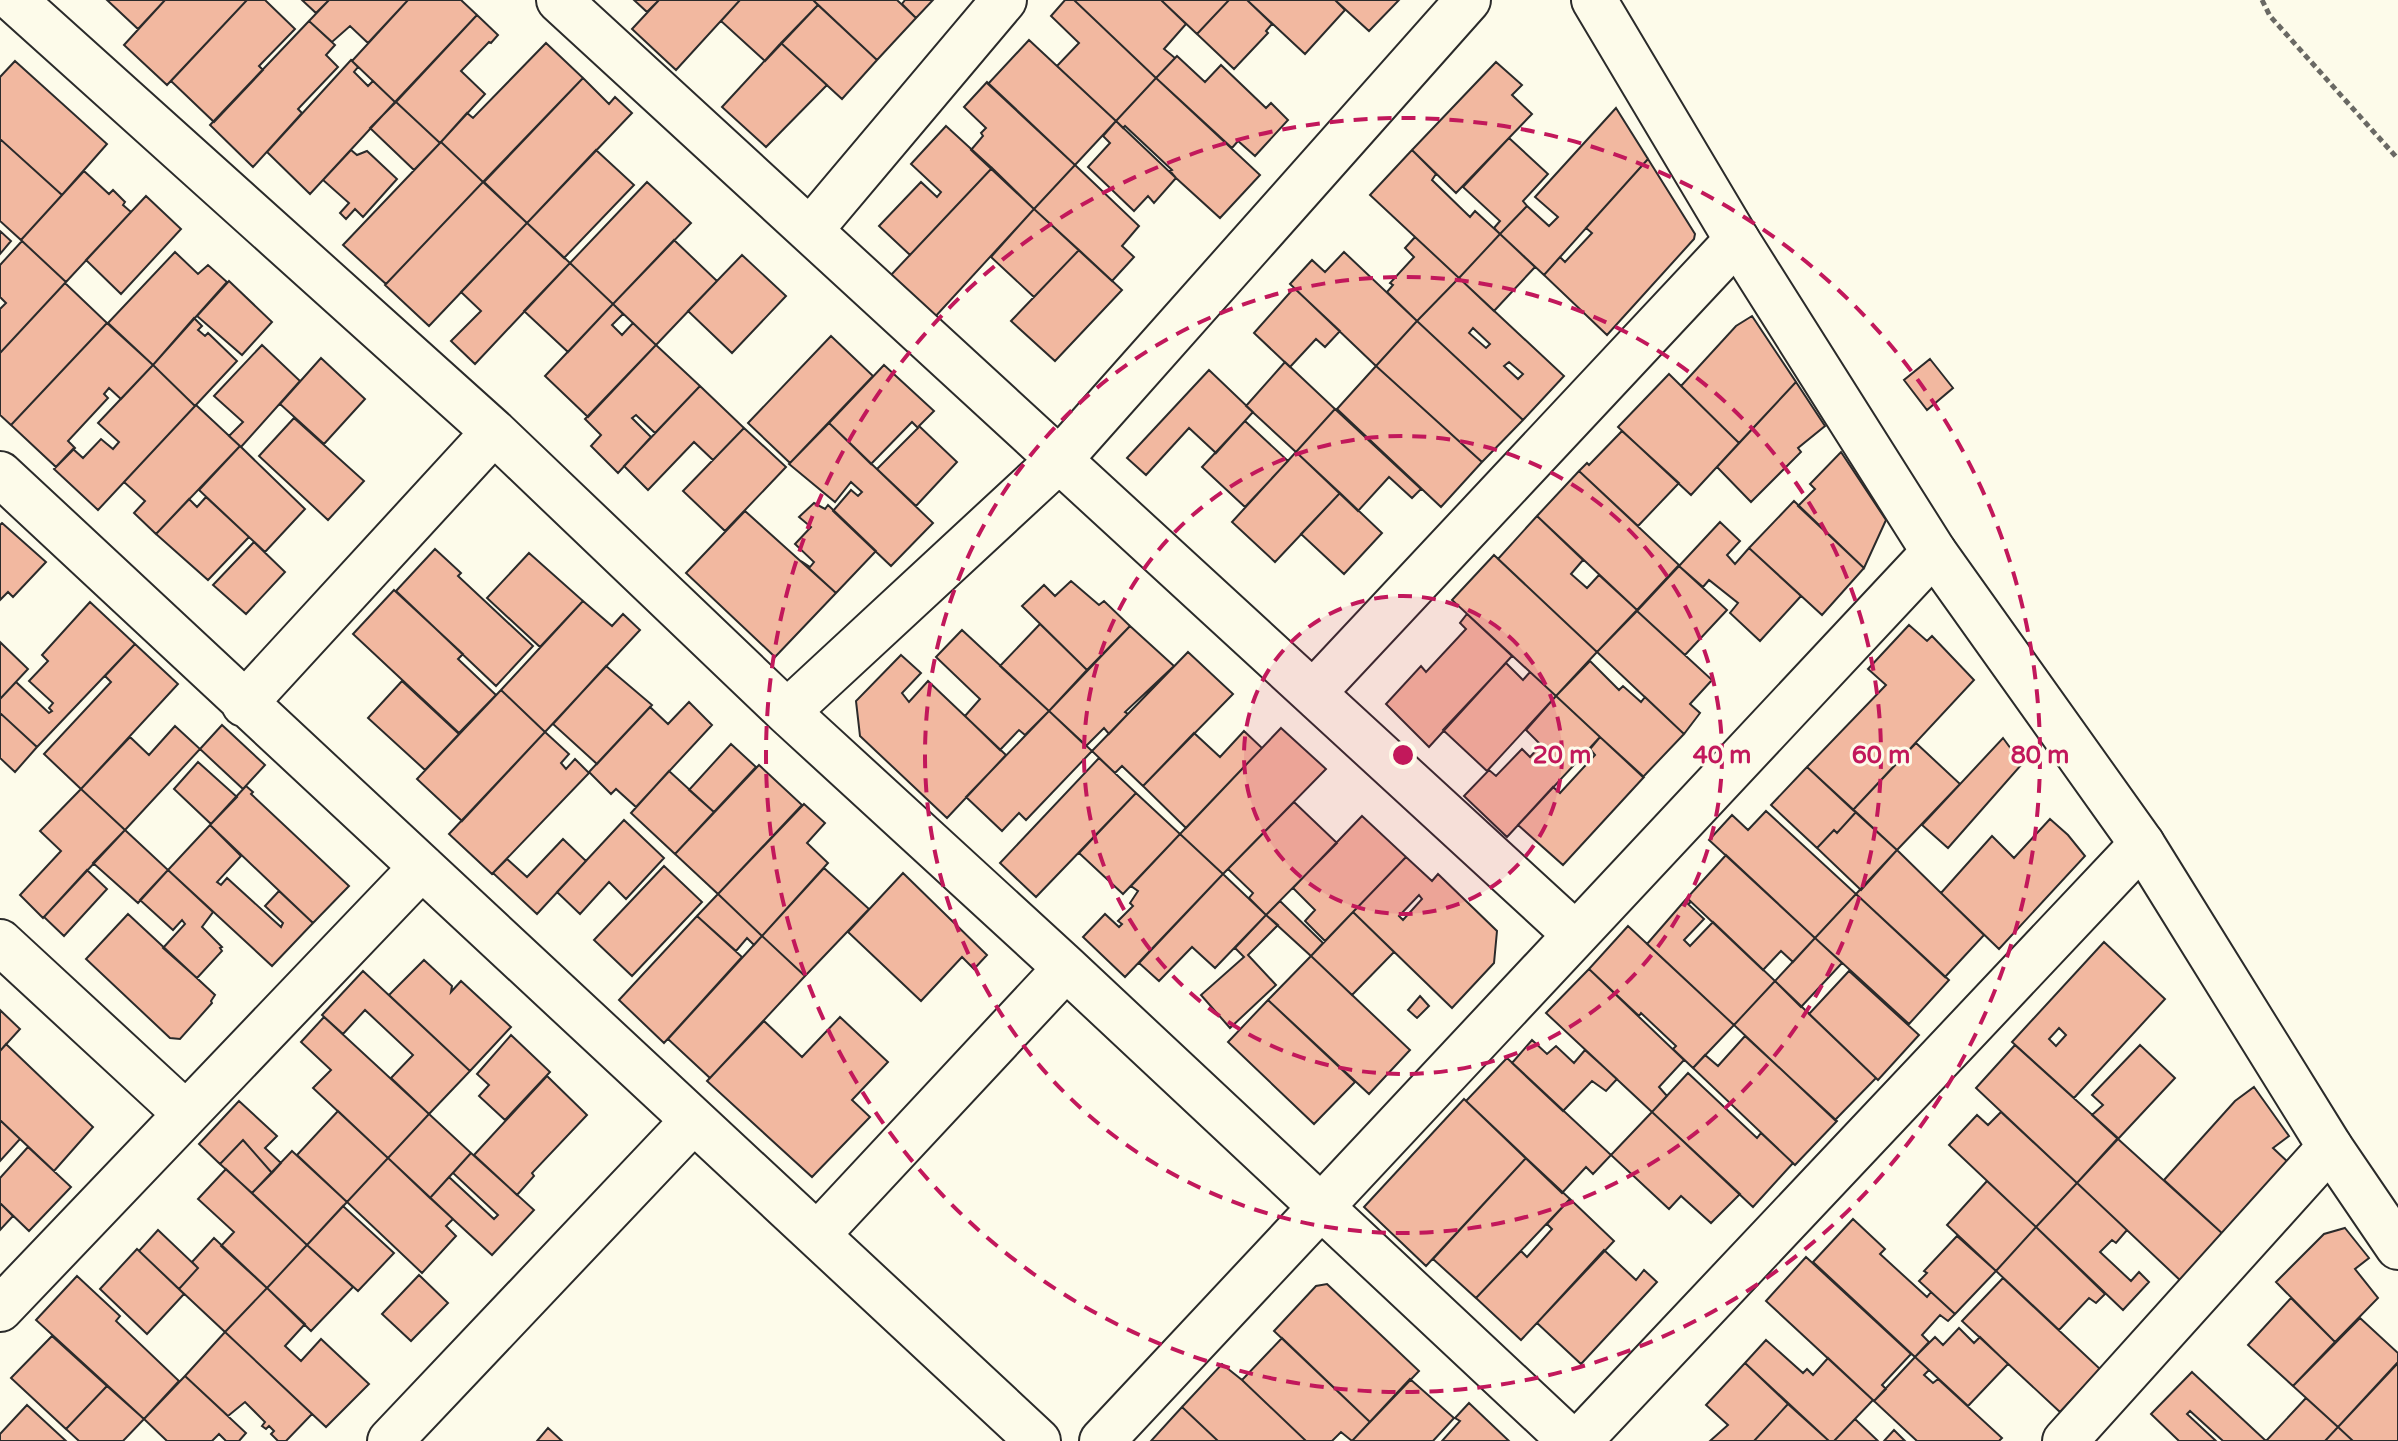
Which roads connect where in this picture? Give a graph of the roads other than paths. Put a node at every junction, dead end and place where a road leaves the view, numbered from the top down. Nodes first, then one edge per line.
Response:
1 (14, 0) edge
2 (559, 0) edge
3 (1004, 0) edge
4 (1468, 0) edge
5 (1594, 0) edge
6 (811, 229) junction
7 (1737, 240) junction
8 (494, 432) junction
9 (1060, 459) junction
10 (0, 474) edge
11 (1934, 552) junction
12 (1313, 693) junction
13 (244, 704) junction
14 (787, 712) junction
15 (2142, 844) junction
16 (422, 867) junction
17 (1575, 934) junction
18 (0, 942) edge
19 (1066, 968) junction
20 (185, 1113) junction
21 (693, 1121) junction
22 (2330, 1147) junction
23 (1320, 1206) junction
24 (817, 1235) junction
25 (2398, 1247) edge
26 (0, 1309) edge
27 (390, 1441) edge
28 (1038, 1441) edge
29 (1102, 1441) edge
30 (1571, 1441) edge
31 (1579, 1441) edge
32 (2065, 1441) edge

1 - 8 street
2 - 6 street
3 - 6 street
4 - 9 street
5 - 7 street
6 - 9 street
7 - 11 street
7 - 12 street
8 - 13 street
8 - 14 street
9 - 12 street
9 - 14 street
10 - 13 street
11 - 15 street
11 - 17 street
12 - 17 street
13 - 16 street
14 - 19 street
15 - 22 street
15 - 31 street
16 - 20 street
16 - 21 street
17 - 23 street
18 - 20 street
19 - 23 street
19 - 24 street
20 - 26 street
21 - 24 street
21 - 27 street
22 - 25 street
22 - 32 street
23 - 29 street
23 - 30 street
24 - 28 street

